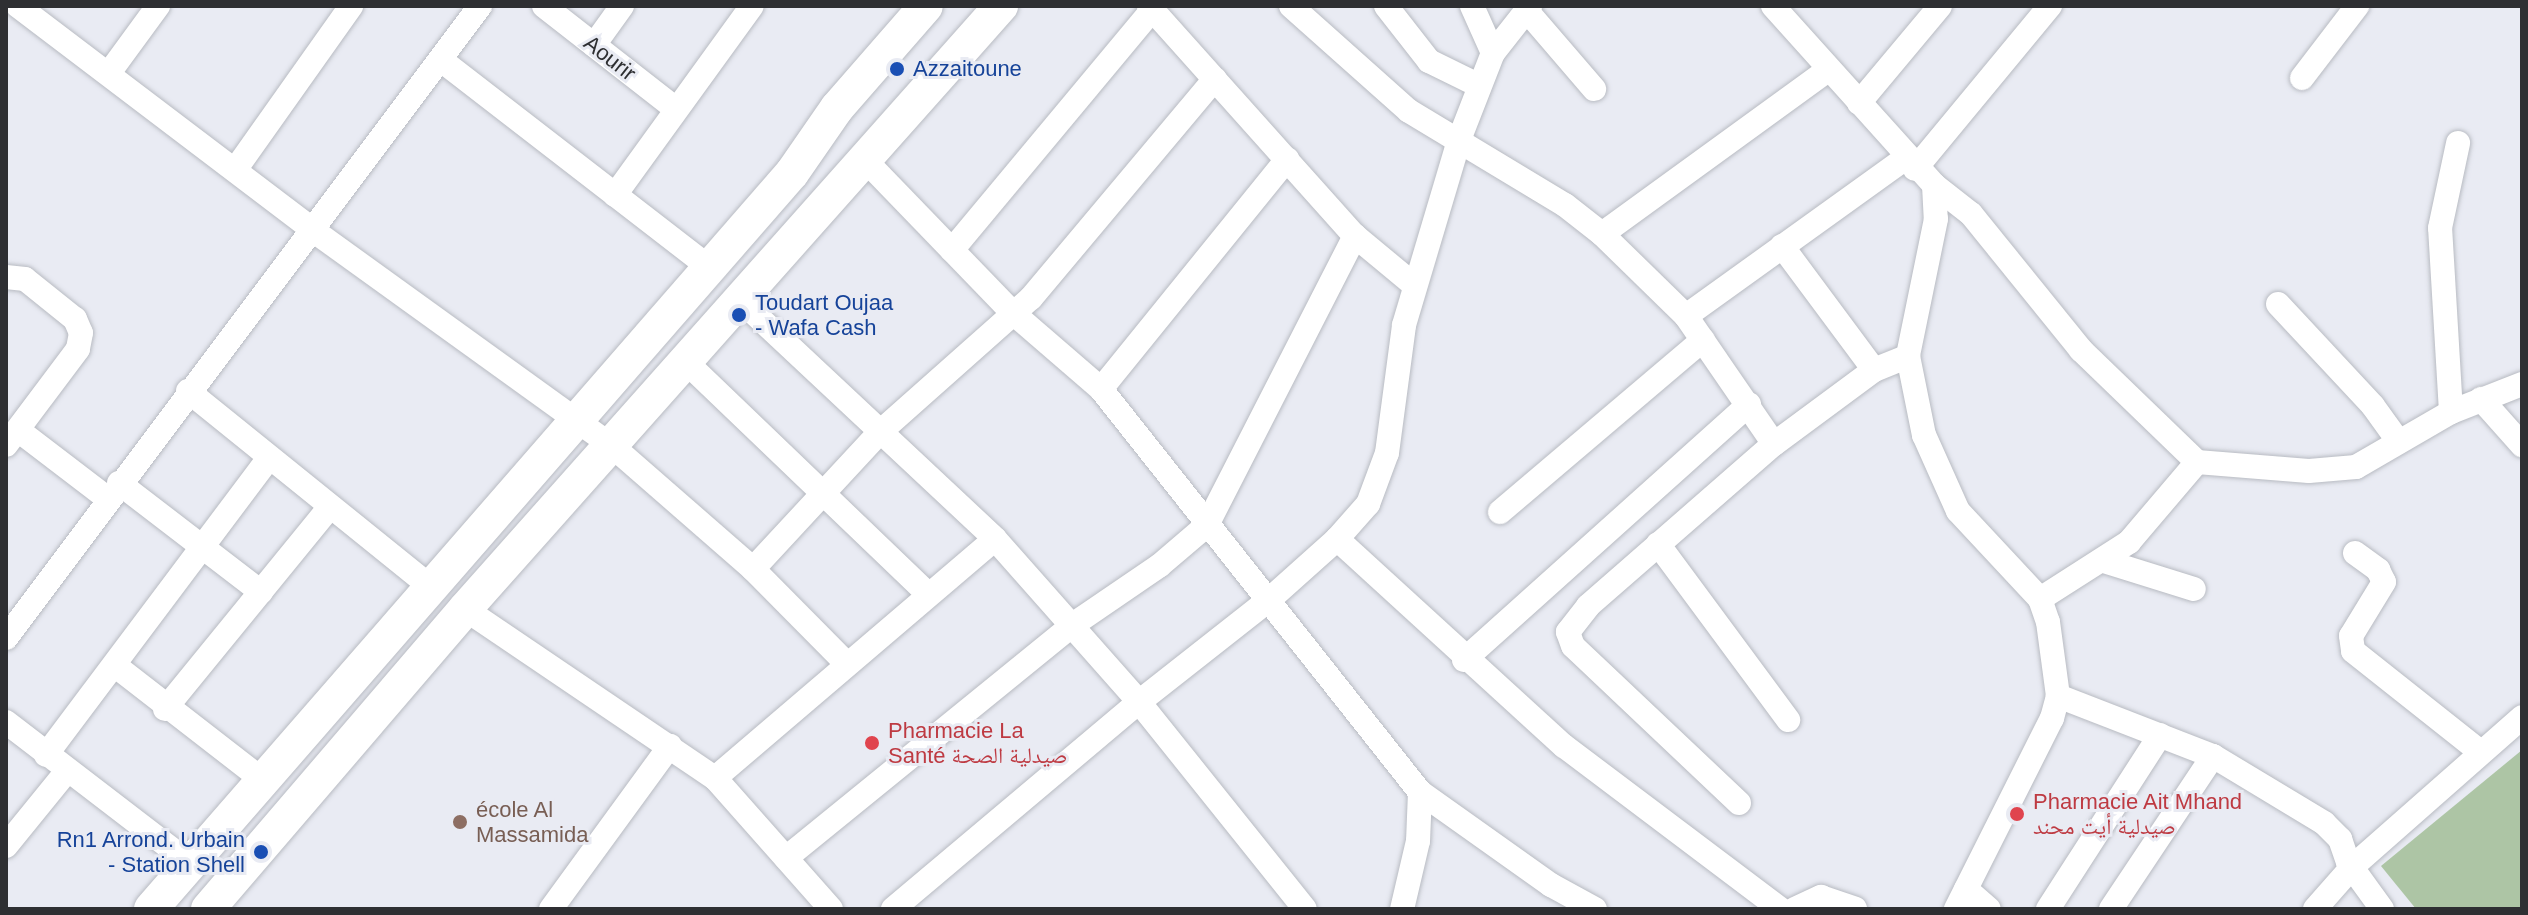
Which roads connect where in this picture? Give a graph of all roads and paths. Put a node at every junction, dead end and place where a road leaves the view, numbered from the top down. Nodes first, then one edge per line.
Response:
1 (18, 6) edge
2 (158, 6) edge
3 (351, 6) edge
4 (480, 6) edge
5 (544, 6) edge
6 (622, 6) edge
7 (752, 6) edge
8 (926, 6) edge
9 (1001, 6) edge
10 (1291, 6) edge
11 (1386, 6) edge
12 (1472, 6) edge
13 (1773, 6) edge
14 (1940, 6) edge
15 (2050, 6) edge
16 (2357, 6) edge
17 (1150, 8) edge
18 (1528, 8) edge
19 (594, 45) junction
20 (1493, 53) junction
21 (441, 60) junction
22 (1826, 71) junction
23 (109, 73) junction
24 (2302, 78) dead end
25 (1215, 79) junction
26 (1478, 85) junction
27 (1594, 89) dead end
28 (1859, 103) junction
29 (676, 109) junction
30 (1459, 140) junction
31 (2458, 143) dead end
32 (1287, 159) junction
33 (866, 161) junction
34 (235, 170) junction
35 (1918, 171) junction
36 (615, 195) junction
37 (314, 231) junction
38 (1602, 234) junction
39 (1355, 236) junction
40 (1782, 246) junction
41 (952, 250) junction
42 (710, 268) junction
43 (6, 277) edge
44 (1414, 285) junction
45 (740, 300) junction
46 (2278, 304) dead end
47 (1013, 313) junction
48 (1686, 316) junction
49 (1703, 340) junction
50 (1908, 356) junction
51 (685, 361) junction
52 (1874, 370) junction
53 (2522, 384) edge
54 (1101, 389) junction
55 (188, 391) junction
56 (2481, 399) junction
57 (1749, 404) junction
58 (2451, 412) junction
59 (578, 422) junction
60 (880, 432) junction
61 (12, 437) edge
62 (2399, 442) junction
63 (1774, 444) junction
64 (611, 445) junction
65 (2522, 445) edge
66 (269, 458) junction
67 (2197, 462) junction
68 (113, 491) junction
69 (820, 494) junction
70 (328, 509) junction
71 (1500, 512) dead end
72 (1207, 525) junction
73 (995, 539) junction
74 (1337, 539) junction
75 (1658, 544) junction
76 (200, 550) junction
77 (2355, 553) dead end
78 (2104, 561) junction
79 (753, 569) junction
80 (430, 586) junction
81 (2194, 589) dead end
82 (261, 592) junction
83 (927, 593) junction
84 (1270, 599) junction
85 (2040, 599) junction
86 (465, 609) junction
87 (1071, 626) junction
88 (6, 638) edge
89 (1464, 660) junction
90 (847, 664) junction
91 (117, 667) junction
92 (2058, 696) junction
93 (1139, 702) junction
94 (165, 709) junction
95 (2522, 717) edge
96 (1788, 720) dead end
97 (6, 722) edge
98 (2160, 735) junction
99 (670, 746) junction
100 (2478, 750) junction
101 (46, 755) junction
102 (2213, 756) junction
103 (67, 771) junction
104 (715, 778) junction
105 (264, 781) junction
106 (1420, 792) junction
107 (1739, 803) dead end
108 (6, 846) edge
109 (786, 858) junction
110 (190, 863) junction
111 (2352, 867) junction
112 (1961, 899) edge
113 (215, 906) edge
114 (151, 909) edge
115 (551, 909) edge
116 (831, 909) edge
117 (893, 909) edge
118 (1305, 909) edge
119 (1402, 909) edge
120 (1595, 909) edge
121 (1780, 909) edge
122 (1795, 909) edge
123 (1855, 909) edge
124 (1989, 909) edge
125 (2048, 909) edge
126 (2111, 909) edge
127 (2315, 909) edge
128 (2382, 909) edge

1 - 23 street
2 - 23 street
3 - 34 street
4 - 21 street
5 - 19 street, Aourir
6 - 19 street
7 - 29 street
8 - 42 street
9 - 33 street
10 - 30 street
11 - 26 street
12 - 20 street
13 - 22 street
14 - 28 street
15 - 35 street
16 - 24 street
17 - 25 street
17 - 41 street
18 - 20 street
18 - 27 street
19 - 29 street, Aourir
20 - 26 street
21 - 36 street
21 - 37 street
22 - 28 street
22 - 38 street
23 - 34 street
25 - 32 street
25 - 47 street
26 - 30 street
28 - 35 street
29 - 36 street
30 - 38 street
30 - 44 street
31 - 58 street
32 - 39 street
32 - 54 street
33 - 41 street
33 - 45 street
34 - 37 street
35 - 40 street
35 - 50 street
35 - 67 street
36 - 42 street
37 - 55 street
37 - 59 street
38 - 48 street
39 - 44 street
39 - 72 street
40 - 48 street
40 - 52 street
41 - 47 street
42 - 59 street
43 - 61 street
44 - 74 street
45 - 51 street
45 - 60 street
46 - 62 street
47 - 54 street
47 - 60 street
48 - 49 street
49 - 57 street
49 - 71 street
50 - 52 street
50 - 85 street
51 - 64 street
51 - 69 street
52 - 63 street
53 - 56 street
54 - 72 street
55 - 66 street
55 - 68 street
56 - 58 street
56 - 65 street
57 - 63 street
57 - 89 street
58 - 62 street
59 - 64 street
59 - 80 street
60 - 69 street
60 - 73 street
61 - 68 street
62 - 67 street
63 - 75 street
64 - 79 street
64 - 86 street
66 - 70 street
66 - 76 street
67 - 78 street
68 - 76 street
68 - 88 street
69 - 79 street
69 - 83 street
70 - 80 street
70 - 82 street
72 - 84 street
72 - 87 street
73 - 83 street
73 - 87 street
74 - 84 street
74 - 89 street
75 - 96 street
75 - 107 street
76 - 82 street
76 - 91 street
77 - 100 street
78 - 81 street
78 - 85 street
79 - 90 street
80 - 105 street
82 - 94 street
83 - 90 street
84 - 93 street
84 - 106 street
85 - 92 street
86 - 99 street
86 - 113 street
87 - 93 street
87 - 109 street
89 - 121 street
90 - 104 street
91 - 94 street
91 - 101 street
92 - 98 street
92 - 112 street
93 - 117 street
93 - 118 street
94 - 105 street
95 - 100 street
97 - 101 street
98 - 102 street
98 - 125 street
99 - 104 street
99 - 115 street
100 - 111 street
101 - 103 street
102 - 111 street
102 - 126 street
103 - 108 street
103 - 110 street
104 - 109 street
105 - 110 street
106 - 119 street
106 - 120 street
109 - 116 street
110 - 114 street
111 - 127 street
111 - 128 street
112 - 124 street
122 - 123 street

